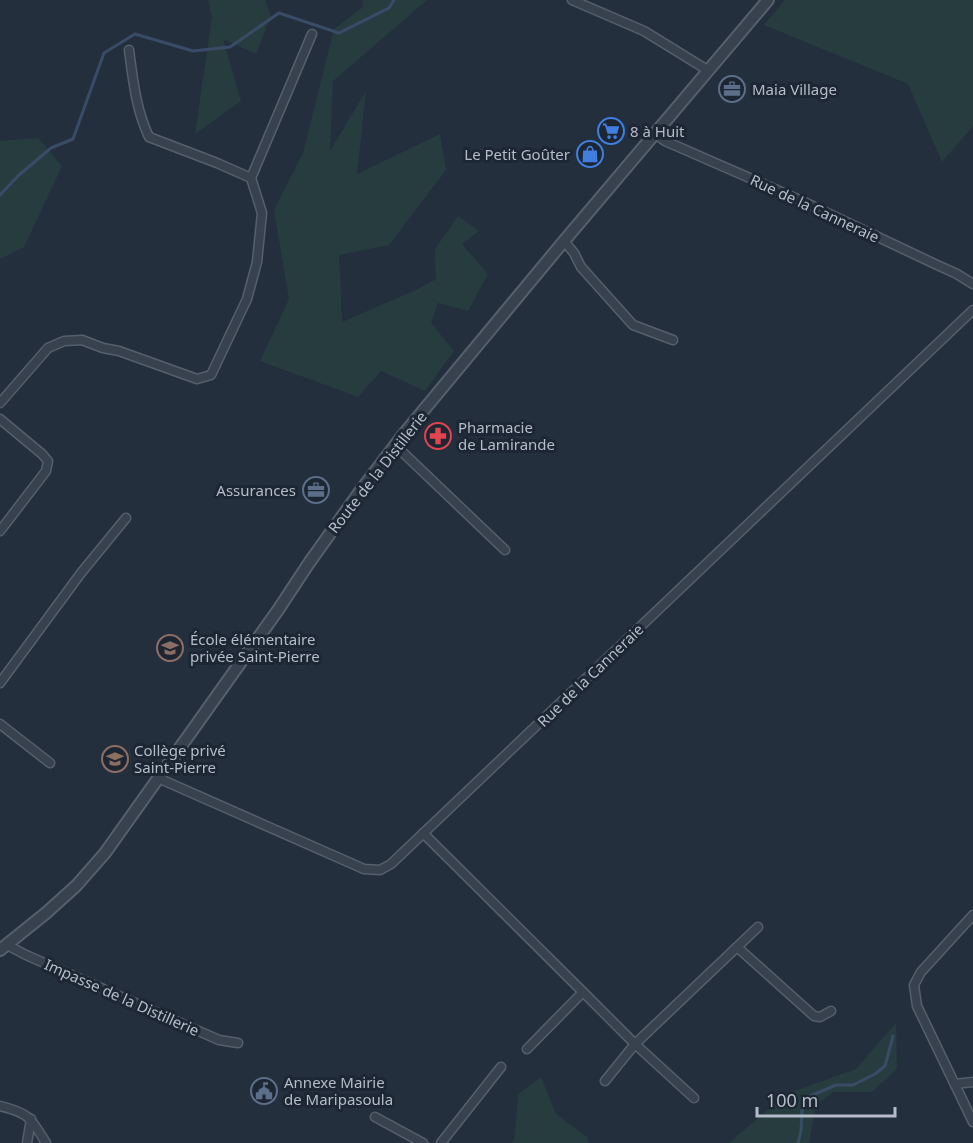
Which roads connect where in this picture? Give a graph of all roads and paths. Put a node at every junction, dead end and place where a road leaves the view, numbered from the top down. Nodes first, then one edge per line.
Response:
1 (572, 0) edge
2 (768, 0) edge
3 (312, 34) dead end
4 (129, 50) dead end
5 (709, 71) junction
6 (656, 134) junction
7 (251, 178) junction
8 (564, 241) junction
9 (973, 284) edge
10 (973, 310) edge
11 (673, 340) dead end
12 (0, 403) edge
13 (0, 419) edge
14 (395, 446) junction
15 (126, 518) dead end
16 (0, 531) edge
17 (506, 550) dead end
18 (0, 683) edge
19 (0, 724) edge
20 (50, 763) dead end
21 (158, 778) junction
22 (423, 833) junction
23 (972, 917) edge
24 (758, 927) dead end
25 (737, 946) junction
26 (3, 948) edge
27 (583, 992) junction
28 (831, 1011) dead end
29 (238, 1043) dead end
30 (635, 1044) junction
31 (527, 1049) dead end
32 (501, 1067) dead end
33 (605, 1081) dead end
34 (973, 1082) edge
35 (955, 1084) junction
36 (694, 1098) dead end
37 (0, 1106) edge
38 (375, 1117) dead end
39 (31, 1119) junction
40 (973, 1122) edge
41 (27, 1143) edge
42 (46, 1143) edge
43 (423, 1143) edge
44 (441, 1143) edge

1 - 5 street
2 - 5 street, Route de la Distillerie
3 - 7 street
4 - 7 street
5 - 6 street, Route de la Distillerie
6 - 8 street, Route de la Distillerie
6 - 9 street, Rue de la Canneraie
7 - 12 street
8 - 11 street
8 - 14 street, Route de la Distillerie
10 - 22 street, Rue de la Canneraie
13 - 16 street
14 - 17 street
14 - 21 street, Route de la Distillerie
15 - 18 street
19 - 20 street
21 - 22 street, Rue de la Canneraie
21 - 26 street, Route de la Distillerie
22 - 27 street
23 - 35 street
24 - 25 street
25 - 28 street
25 - 30 street
26 - 29 street, Impasse de la Distillerie
27 - 30 street
27 - 31 street
30 - 33 street
30 - 36 street
32 - 44 street
34 - 35 street
35 - 40 street
37 - 39 street
38 - 43 street
39 - 41 street
39 - 42 street

